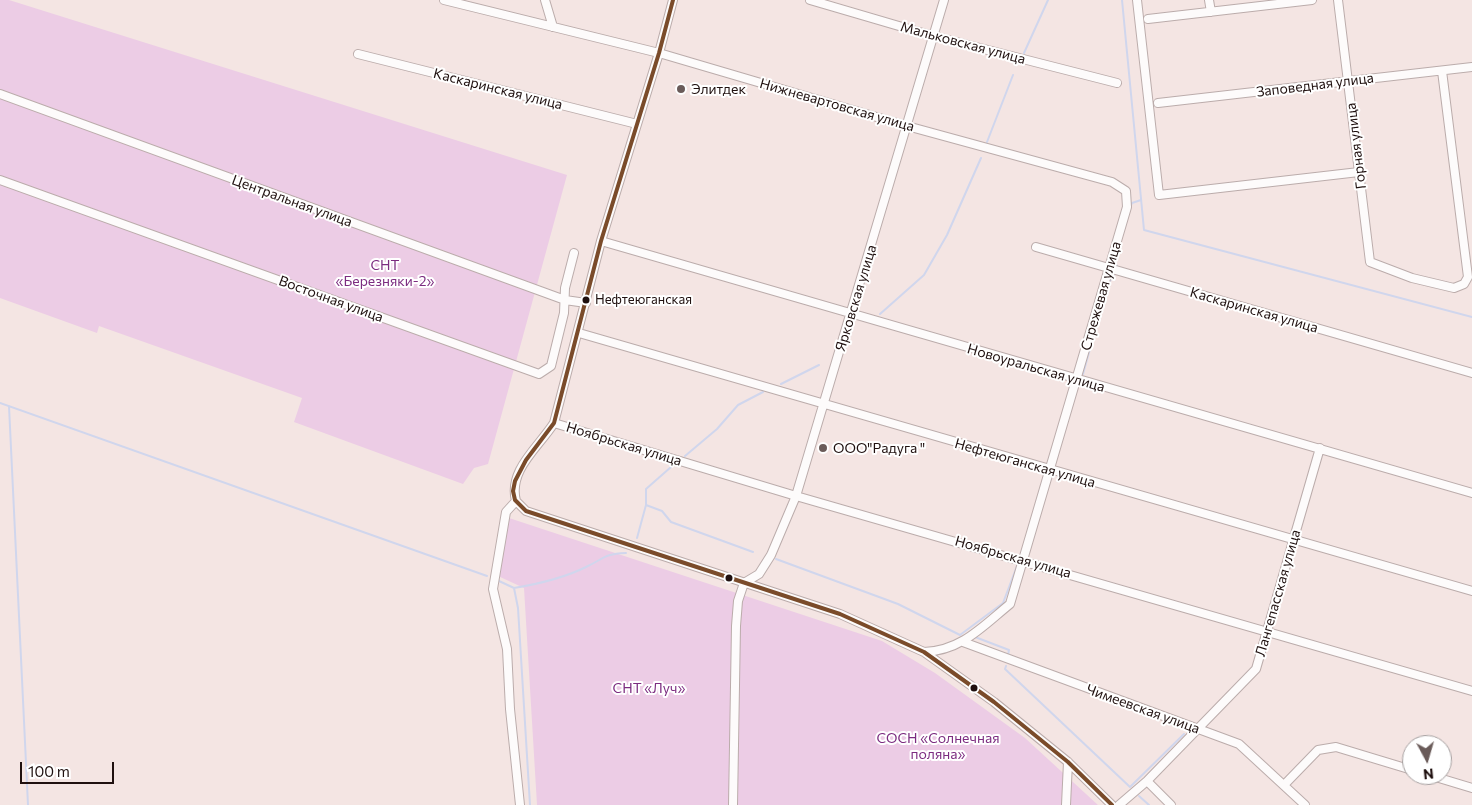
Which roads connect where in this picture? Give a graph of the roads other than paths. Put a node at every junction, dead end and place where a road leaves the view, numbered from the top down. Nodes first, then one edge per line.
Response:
1 (444, 0) edge
2 (545, 0) edge
3 (673, 0) edge
4 (810, 0) edge
5 (944, 0) edge
6 (1137, 0) edge
7 (1209, 0) edge
8 (1312, 0) edge
9 (1338, 0) edge
10 (1211, 12) junction
11 (1148, 19) dead end
12 (554, 27) junction
13 (933, 36) junction
14 (659, 53) junction
15 (358, 54) dead end
16 (1472, 67) edge
17 (1442, 71) junction
18 (1348, 81) junction
19 (1117, 83) dead end
20 (0, 94) edge
21 (1158, 103) dead end
22 (637, 124) junction
23 (907, 126) junction
24 (1359, 172) junction
25 (0, 180) edge
26 (1127, 208) joint
27 (601, 242) junction
28 (1036, 247) dead end
29 (574, 253) dead end
30 (1109, 268) junction
31 (565, 300) junction
32 (586, 303) junction
33 (851, 314) junction
34 (578, 333) junction
35 (1472, 373) edge
36 (1076, 380) junction
37 (824, 403) junction
38 (554, 423) junction
39 (1320, 448) junction
40 (1050, 471) junction
41 (1472, 494) edge
42 (796, 496) junction
43 (516, 501) junction
44 (1294, 538) junction
45 (1024, 560) junction
46 (744, 583) junction
47 (1472, 591) edge
48 (1267, 631) junction
49 (963, 642) junction
50 (924, 652) junction
51 (1472, 691) edge
52 (1196, 729) junction
53 (1068, 762) junction
54 (1402, 767) edge
55 (1146, 782) junction
56 (1452, 782) edge
57 (1284, 785) junction
58 (1472, 788) edge
59 (520, 805) edge
60 (733, 805) edge
61 (1066, 805) edge
62 (1112, 805) edge
63 (1119, 805) edge
64 (1171, 805) edge
65 (1305, 805) edge

1 - 12 street, Нижневартовская улица
2 - 12 street
3 - 14 street
4 - 13 street, Мальковская улица
5 - 13 street, Ярковская улица
6 - 24 street
7 - 10 street
8 - 10 street
9 - 18 street, Горная улица
10 - 11 street
12 - 14 street, Нижневартовская улица
13 - 19 street, Мальковская улица
13 - 23 street, Ярковская улица
14 - 22 street
14 - 23 street, Нижневартовская улица
15 - 22 street, Каскаринская улица
16 - 17 street, Заповедная улица
17 - 18 street, Заповедная улица
17 - 24 street, Горная улица
18 - 21 street, Заповедная улица
18 - 24 street, Горная улица
20 - 31 street, Центральная улица
22 - 27 street
23 - 26 street, Нижневартовская улица
23 - 33 street, Ярковская улица
25 - 31 street, Восточная улица
26 - 30 street, Стрежевая улица
27 - 32 street
27 - 33 street, Новоуральская улица
28 - 30 street, Каскаринская улица
29 - 31 street, Восточная улица
30 - 35 street, Каскаринская улица
30 - 36 street, Стрежевая улица
31 - 32 street, Центральная улица
32 - 34 street
33 - 36 street, Новоуральская улица
33 - 37 street, Ярковская улица
34 - 37 street, Нефтеюганская улица
34 - 38 street
36 - 39 street, Новоуральская улица
36 - 40 street, Стрежевая улица
37 - 40 street, Нефтеюганская улица
37 - 42 street, Ярковская улица
38 - 42 street, Ноябрьская улица
38 - 43 street
39 - 41 street, Новоуральская улица
39 - 44 street, Лангепасская улица
40 - 44 street, Нефтеюганская улица
40 - 45 street, Стрежевая улица
42 - 45 street, Ноябрьская улица
42 - 46 street, Ярковская улица
43 - 46 street
43 - 59 street
44 - 47 street, Нефтеюганская улица
44 - 48 street, Лангепасская улица
45 - 48 street, Ноябрьская улица
45 - 49 street, Стрежевая улица
46 - 50 street
46 - 60 street
48 - 51 street, Ноябрьская улица
48 - 52 street, Лангепасская улица
49 - 50 street, Стрежевая улица
49 - 52 street, Чимеевская улица
50 - 53 street
52 - 55 street, Лангепасская улица
52 - 57 street, Чимеевская улица
53 - 61 street
53 - 62 street
54 - 57 street
55 - 63 street, Лангепасская улица
55 - 64 street
56 - 58 street
57 - 65 street, Чимеевская улица

